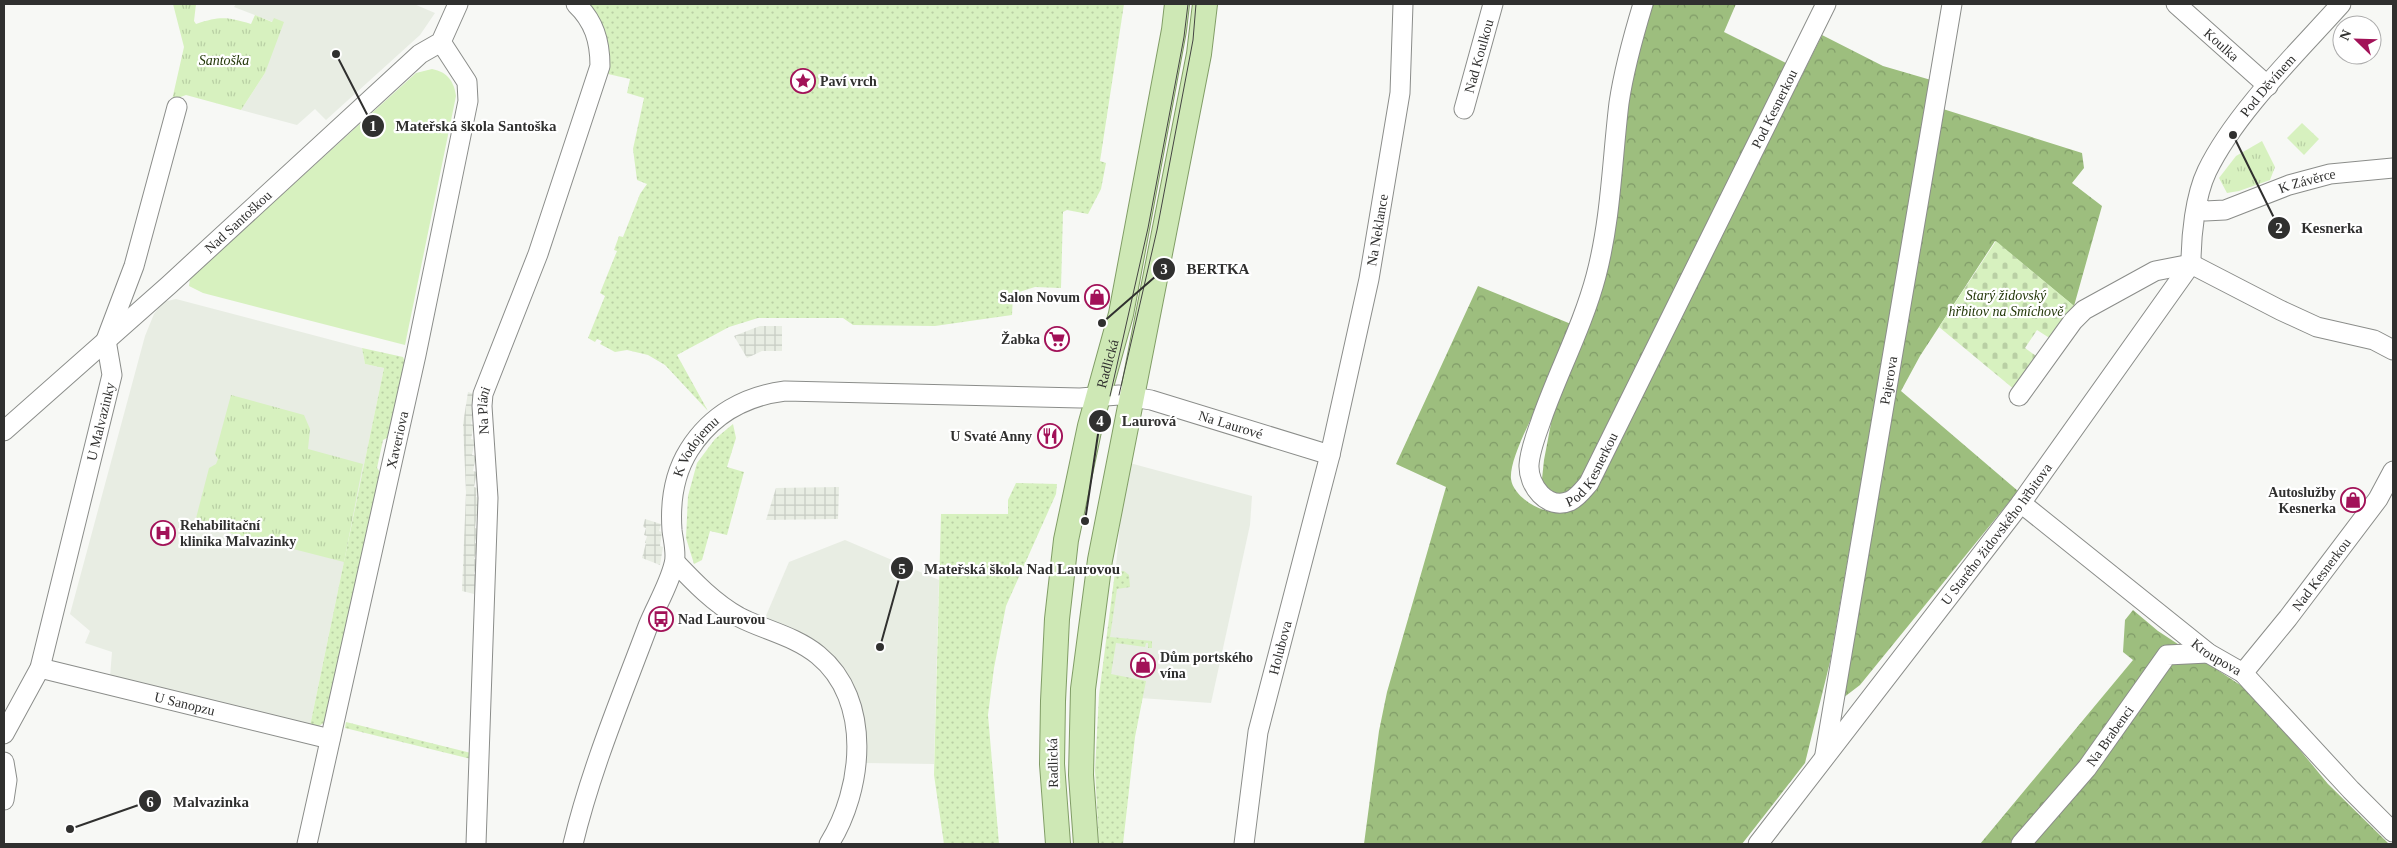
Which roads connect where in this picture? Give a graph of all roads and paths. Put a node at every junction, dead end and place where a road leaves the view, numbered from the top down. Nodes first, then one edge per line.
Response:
1 (458, 4) edge
2 (576, 4) edge
3 (1177, 4) edge
4 (1205, 4) edge
5 (1403, 4) edge
6 (1494, 4) edge
7 (1642, 4) edge
8 (1826, 4) edge
9 (1952, 4) edge
10 (2176, 4) edge
11 (2341, 4) edge
12 (441, 42) junction
13 (2268, 86) junction
14 (177, 107) dead end
15 (1464, 109) dead end
16 (2393, 168) edge
17 (2198, 206) junction
18 (2191, 264) junction
19 (106, 340) junction
20 (2393, 350) edge
21 (1131, 396) junction
22 (2019, 396) dead end
23 (1098, 397) junction
24 (4, 430) edge
25 (1330, 455) junction
26 (2393, 471) edge
27 (2021, 503) junction
28 (675, 562) junction
29 (2208, 653) junction
30 (40, 668) junction
31 (2243, 673) junction
32 (4, 734) edge
33 (330, 739) junction
34 (1824, 758) junction
35 (4, 762) edge
36 (4, 800) edge
37 (2393, 832) edge
38 (307, 844) edge
39 (476, 844) edge
40 (573, 844) edge
41 (829, 844) edge
42 (1058, 844) edge
43 (1086, 844) edge
44 (1244, 844) edge
45 (1758, 844) edge
46 (2021, 844) edge

1 - 12 street
2 - 39 street, Na Pláni
3 - 23 main road, Radlická
4 - 21 main road, Radlická
5 - 25 street, Na Neklance
6 - 15 street, Nad Koulkou
7 - 8 street, Pod Kesnerkou
9 - 34 street, Pajerova
10 - 13 street, Koulka
11 - 13 street, Pod Děvínem
12 - 19 street, Nad Santoškou
12 - 33 street, Xaveriova
13 - 17 street, Pod Děvínem
14 - 19 street
16 - 17 street, K Závěrce
17 - 18 street
18 - 20 street
18 - 22 street
18 - 27 street, U Starého židovského hřbitova
19 - 24 street, Nad Santoškou
19 - 30 street, U Malvazinky
21 - 23 street, Na Laurové
21 - 25 street, Na Laurové
21 - 43 main road, Radlická
23 - 28 street, K Vodojemu
23 - 42 main road, Radlická
25 - 44 street, Holubova
26 - 31 street, Nad Kesnerkou
27 - 29 street, Kroupova
27 - 34 street, U Starého židovského hřbitova
28 - 40 street, K Vodojemu
28 - 41 street
29 - 31 street, Kroupova
29 - 46 street, Na Brabenci
30 - 32 street, U Malvazinky
30 - 33 street, U Sanopzu
31 - 37 street, Kroupova
33 - 38 street, Xaveriova
34 - 45 street, U Starého židovského hřbitova
35 - 36 street

